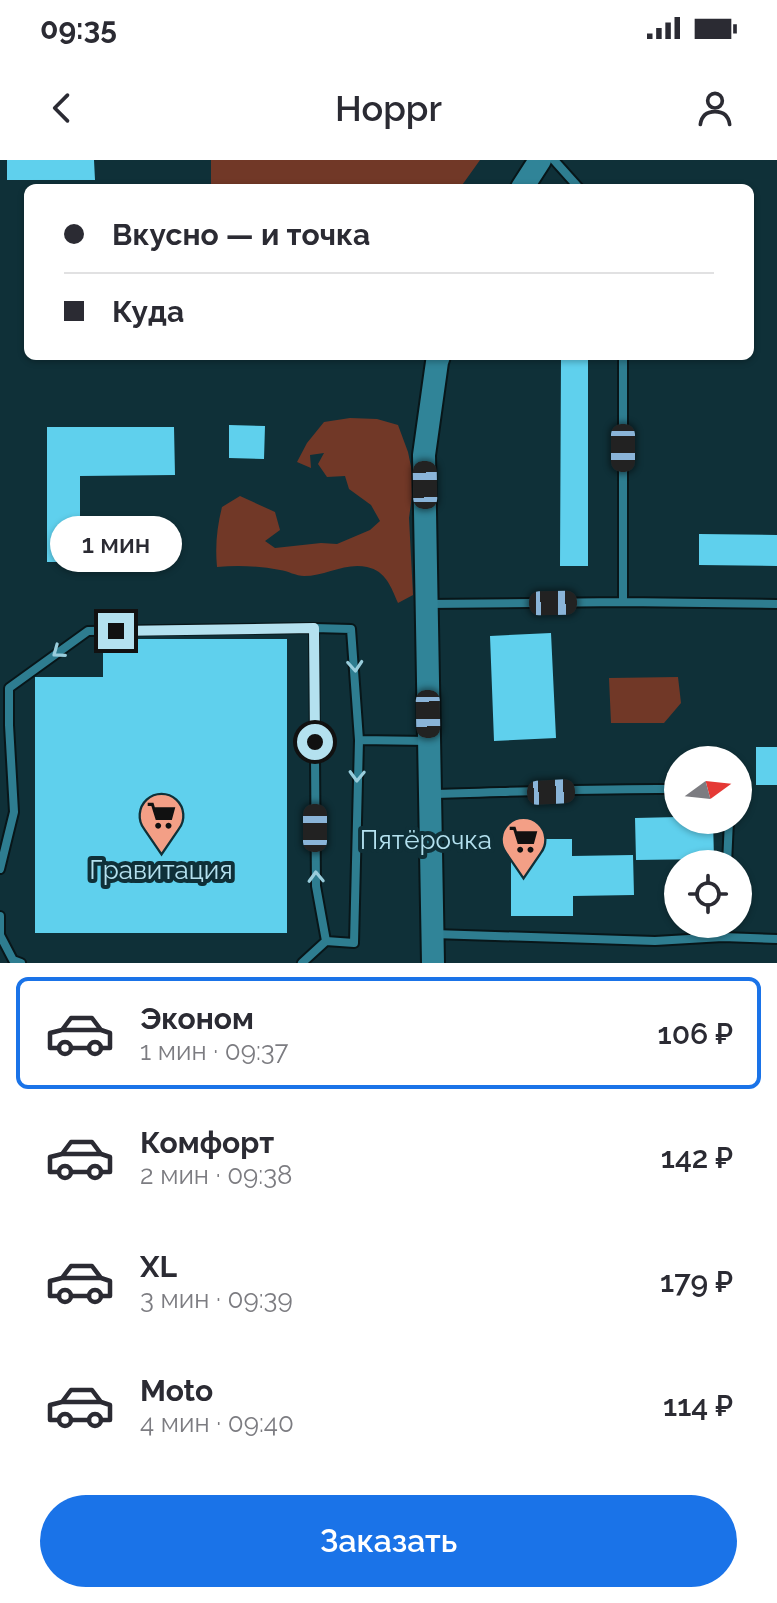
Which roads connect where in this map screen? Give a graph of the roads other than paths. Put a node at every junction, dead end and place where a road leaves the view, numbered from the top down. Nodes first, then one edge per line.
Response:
1 (540, 160) edge
2 (554, 160) edge
3 (525, 184) edge
4 (575, 184) edge
5 (438, 360) edge
6 (623, 360) edge
7 (623, 602) junction
8 (426, 604) junction
9 (777, 604) edge
10 (314, 628) junction
11 (4, 725) edge
12 (359, 740) junction
13 (429, 741) junction
14 (664, 789) edge
15 (430, 794) junction
16 (0, 869) edge
17 (0, 916) edge
18 (433, 934) junction
19 (706, 938) edge
20 (750, 938) edge
21 (777, 939) edge
22 (326, 941) junction
23 (21, 963) edge
24 (302, 963) edge
25 (433, 963) edge

1 - 3 street
2 - 4 lane
5 - 8 street
6 - 7 lane
7 - 8 lane
7 - 9 lane
8 - 13 street
10 -> 11 lane
10 -> 12 lane
22 -> 10 lane
11 - 16 lane
12 - 13 lane
12 -> 22 lane
13 - 15 street
14 - 15 lane
15 - 18 street
17 - 23 lane
18 - 19 lane
18 - 25 street
20 - 21 lane
22 - 24 lane

